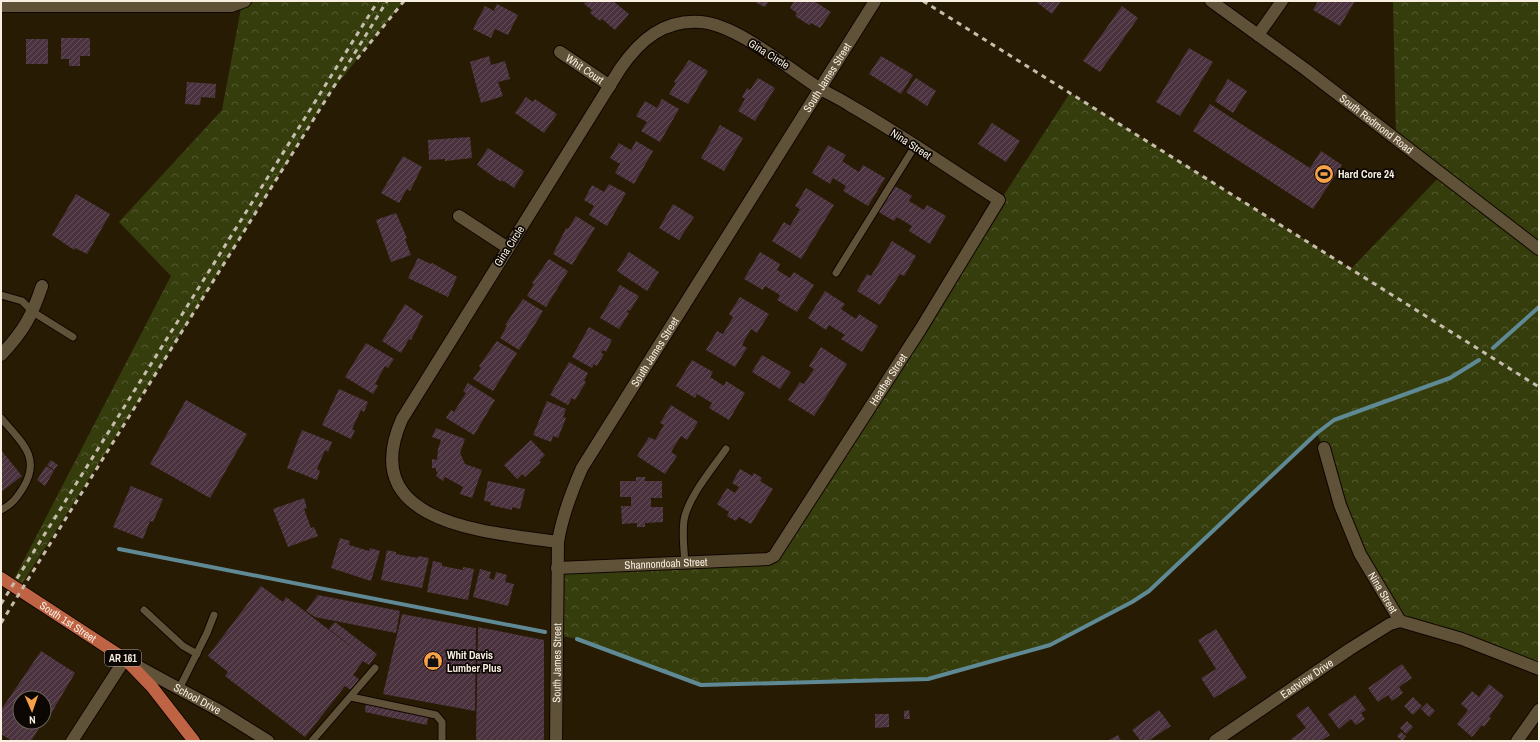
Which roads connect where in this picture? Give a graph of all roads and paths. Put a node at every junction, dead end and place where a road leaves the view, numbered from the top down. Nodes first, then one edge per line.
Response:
1 (245, 1) edge
2 (875, 1) edge
3 (1211, 1) edge
4 (1282, 1) edge
5 (113, 3) edge
6 (1, 6) edge
7 (1258, 35) junction
8 (560, 52) dead end
9 (610, 86) junction
10 (822, 89) junction
11 (915, 146) junction
12 (1000, 200) joint
13 (459, 216) dead end
14 (508, 248) junction
15 (1539, 248) edge
16 (836, 273) dead end
17 (42, 286) dead end
18 (1, 295) edge
19 (33, 312) junction
20 (73, 337) dead end
21 (1, 355) edge
22 (1, 418) edge
23 (726, 448) dead end
24 (1324, 448) dead end
25 (1, 510) edge
26 (558, 542) junction
27 (774, 556) joint
28 (685, 563) junction
29 (557, 568) junction
30 (1, 578) edge
31 (144, 610) dead end
32 (214, 615) dead end
33 (1400, 621) junction
34 (197, 654) junction
35 (125, 659) junction
36 (375, 668) dead end
37 (1539, 669) edge
38 (179, 689) junction
39 (351, 697) junction
40 (1539, 710) edge
41 (72, 741) edge
42 (194, 741) edge
43 (268, 741) edge
44 (312, 741) edge
45 (442, 741) edge
46 (556, 741) edge
47 (1215, 741) edge
48 (1517, 741) edge

1 - 5 street
2 - 10 street, South James Street
3 - 7 street, South Redmond Road
4 - 7 street
5 - 6 street
7 - 15 street, South Redmond Road
8 - 9 street, Whit Court
9 - 10 street, Gina Circle
9 - 14 street, Gina Circle
10 - 11 street, Nina Street
10 - 26 street, South James Street
11 - 12 street, Nina Street
11 - 16 lane
12 - 27 street, Heather Street
13 - 14 street
14 - 26 street, Gina Circle
17 - 19 street
18 - 19 lane
19 - 20 lane
19 - 21 street
22 - 25 lane
23 - 28 lane
24 - 33 street, Nina Street
26 - 29 street, South James Street
27 - 28 street, Shannondoah Street
28 - 29 street, Shannondoah Street
29 - 46 street, South James Street
30 - 35 main road, South 1st Street / AR 161
31 - 34 lane
32 - 34 lane
33 - 37 street, Nina Street
33 - 47 street, Eastview Drive
34 - 38 lane
35 - 38 street, School Drive
35 - 41 street
35 - 42 main road, South 1st Street / AR 161
36 - 39 lane
38 - 43 street, School Drive
39 - 44 lane
39 - 45 lane
40 - 48 street

